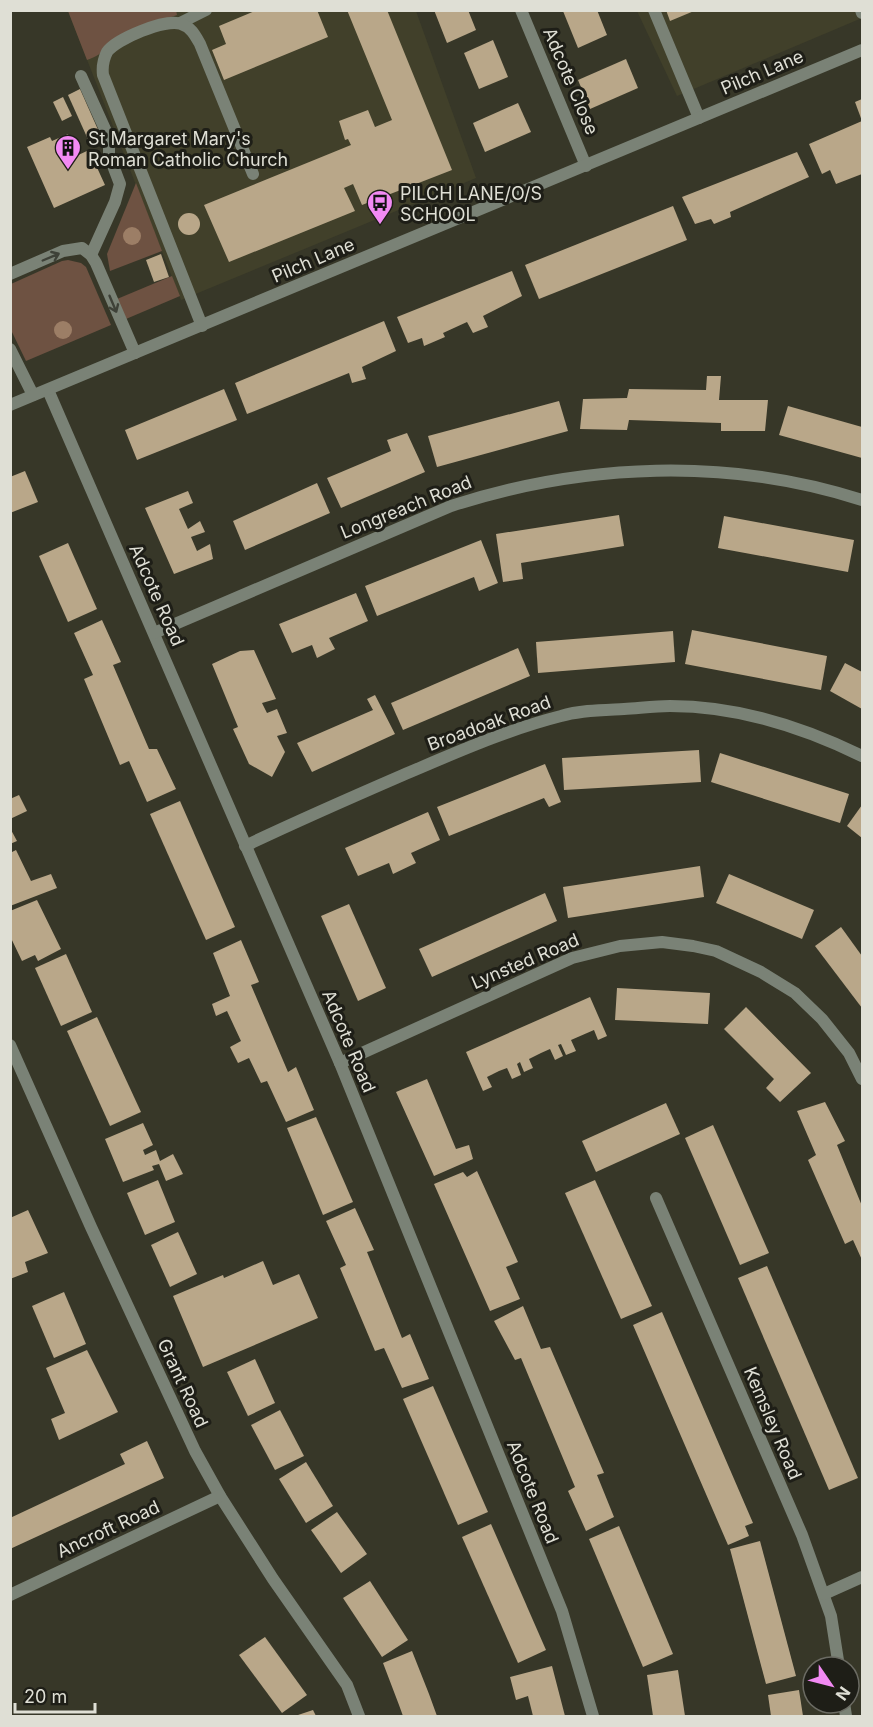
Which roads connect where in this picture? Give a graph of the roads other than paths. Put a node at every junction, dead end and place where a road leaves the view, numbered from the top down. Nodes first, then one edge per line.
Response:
1 (207, 10) edge
2 (521, 10) edge
3 (654, 10) edge
4 (180, 23) junction
5 (862, 50) edge
6 (81, 76) dead end
7 (699, 118) junction
8 (586, 166) junction
9 (253, 174) dead end
10 (91, 255) junction
11 (10, 274) edge
12 (202, 326) junction
13 (10, 349) edge
14 (135, 354) junction
15 (48, 390) junction
16 (33, 395) junction
17 (10, 405) edge
18 (862, 500) edge
19 (154, 633) junction
20 (862, 756) edge
21 (245, 846) junction
22 (10, 1045) edge
23 (340, 1063) junction
24 (862, 1079) edge
25 (656, 1198) dead end
26 (220, 1496) junction
27 (862, 1577) edge
28 (824, 1594) junction
29 (10, 1595) edge
30 (837, 1655) edge
31 (359, 1716) edge
32 (593, 1716) edge

1 - 4 street
2 - 8 street, Adcote Close
3 - 7 street
4 - 9 street
4 - 12 street
5 - 7 street, Pilch Lane
6 - 10 street
7 - 8 street, Pilch Lane
8 - 12 street, Pilch Lane
11 -> 10 street
10 -> 14 street
12 - 14 street, Pilch Lane
13 - 16 street
14 - 15 street, Pilch Lane
15 - 16 street, Pilch Lane
15 - 19 street, Adcote Road
16 - 17 street, Pilch Lane
18 - 19 street, Longreach Road
19 - 21 street, Adcote Road
20 - 21 street, Broadoak Road
21 - 23 street, Adcote Road
22 - 26 street, Grant Road
23 - 24 street, Lynsted Road
23 - 32 street, Adcote Road
25 - 28 street, Kemsley Road
26 - 29 street, Ancroft Road
26 - 31 street, Grant Road
27 - 28 street
28 - 30 street, Kemsley Road

